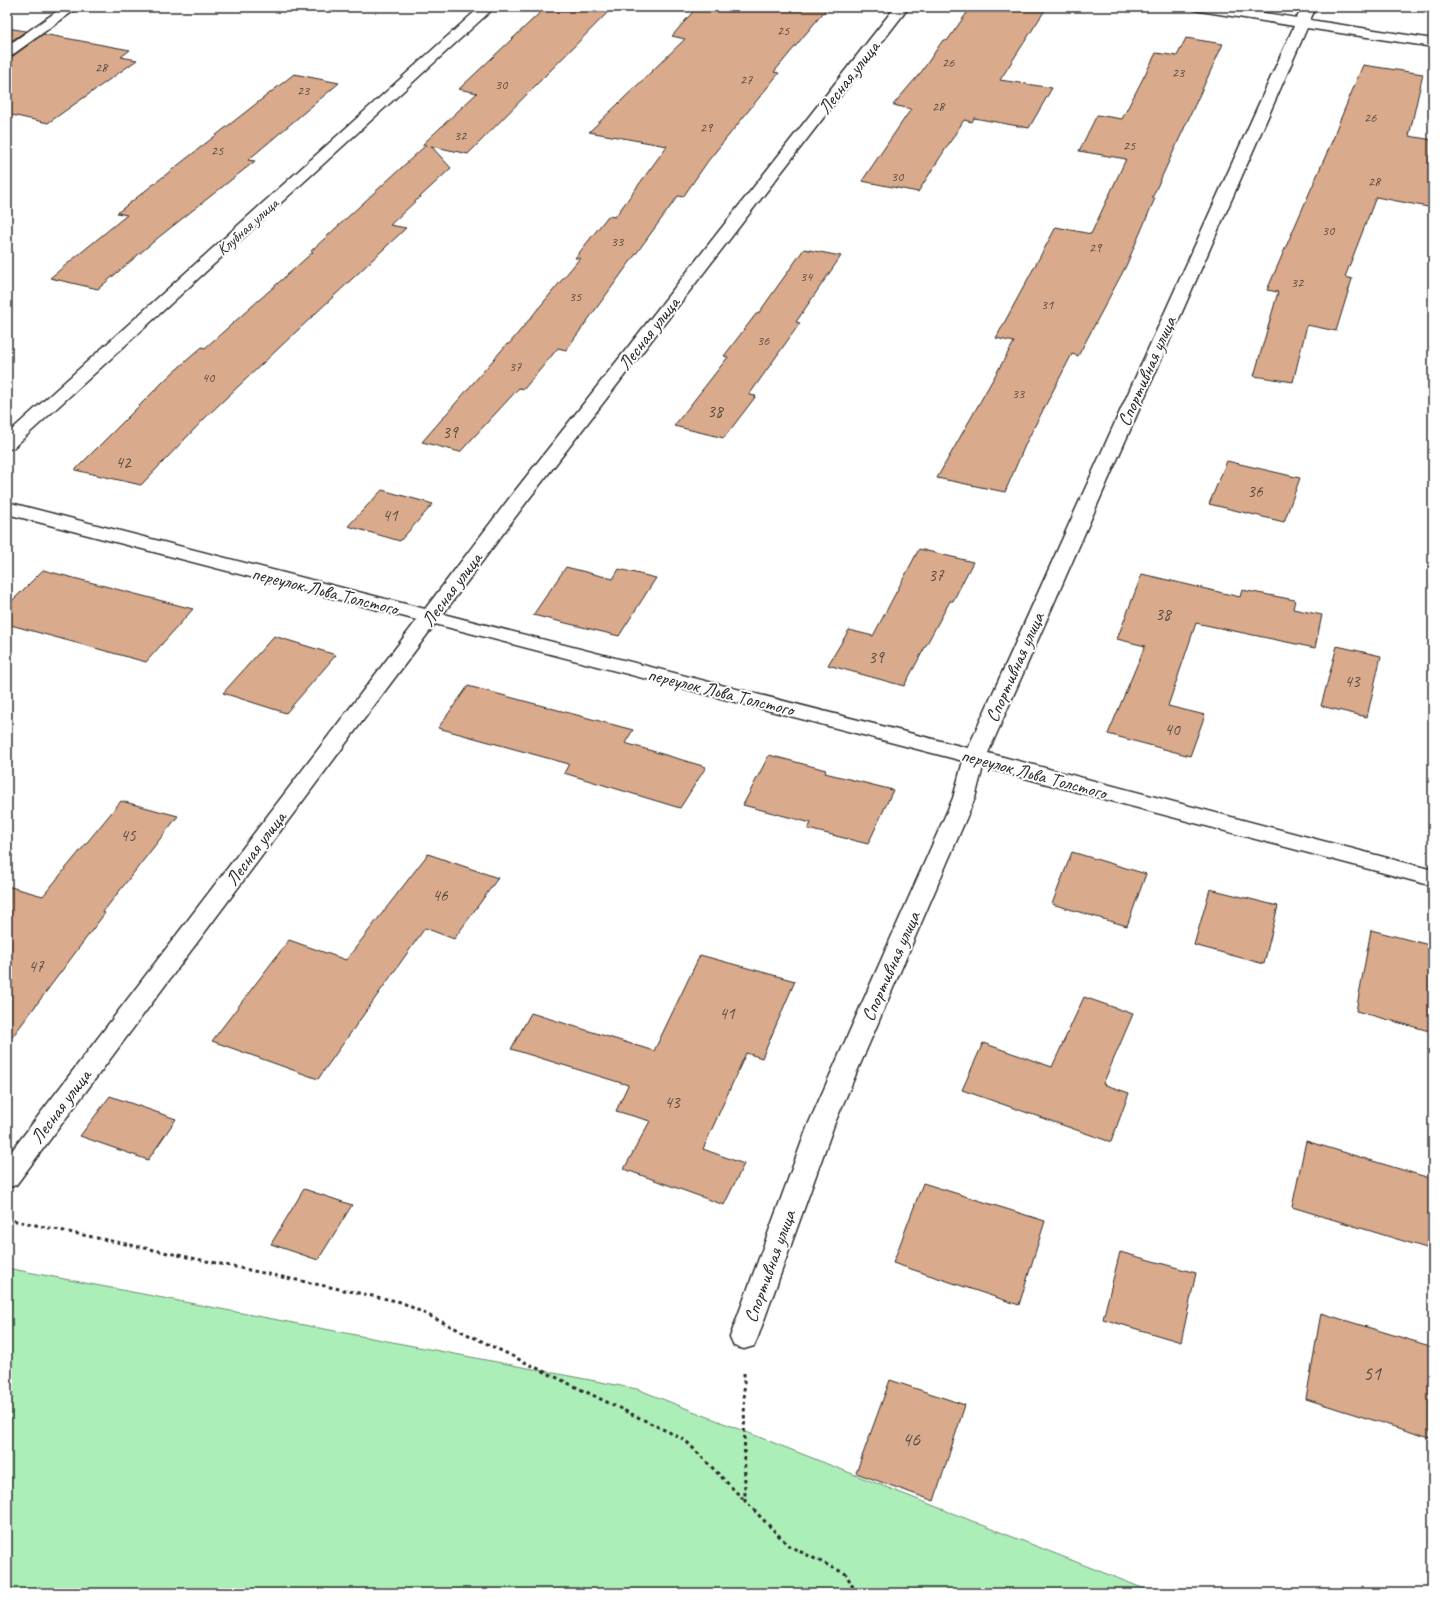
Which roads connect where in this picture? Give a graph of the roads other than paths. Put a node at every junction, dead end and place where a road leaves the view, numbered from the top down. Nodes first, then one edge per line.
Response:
1 (72, 7) edge
2 (488, 7) edge
3 (902, 7) edge
4 (1200, 7) edge
5 (1305, 15) edge
6 (1433, 43) edge
7 (7, 52) edge
8 (7, 444) edge
9 (7, 508) edge
10 (430, 617) junction
11 (975, 757) junction
12 (1433, 878) edge
13 (7, 1177) edge
14 (744, 1337) road end

1 - 7 street
2 - 8 street, Клубная улица
3 - 10 street, Лесная улица
4 - 5 street
5 - 6 street
5 - 11 street, Спортивная улица
9 - 10 street, переулок Льва Толстого
10 - 11 street, переулок Льва Толстого
10 - 13 street, Лесная улица
11 - 12 street, переулок Льва Толстого
11 - 14 street, Спортивная улица

